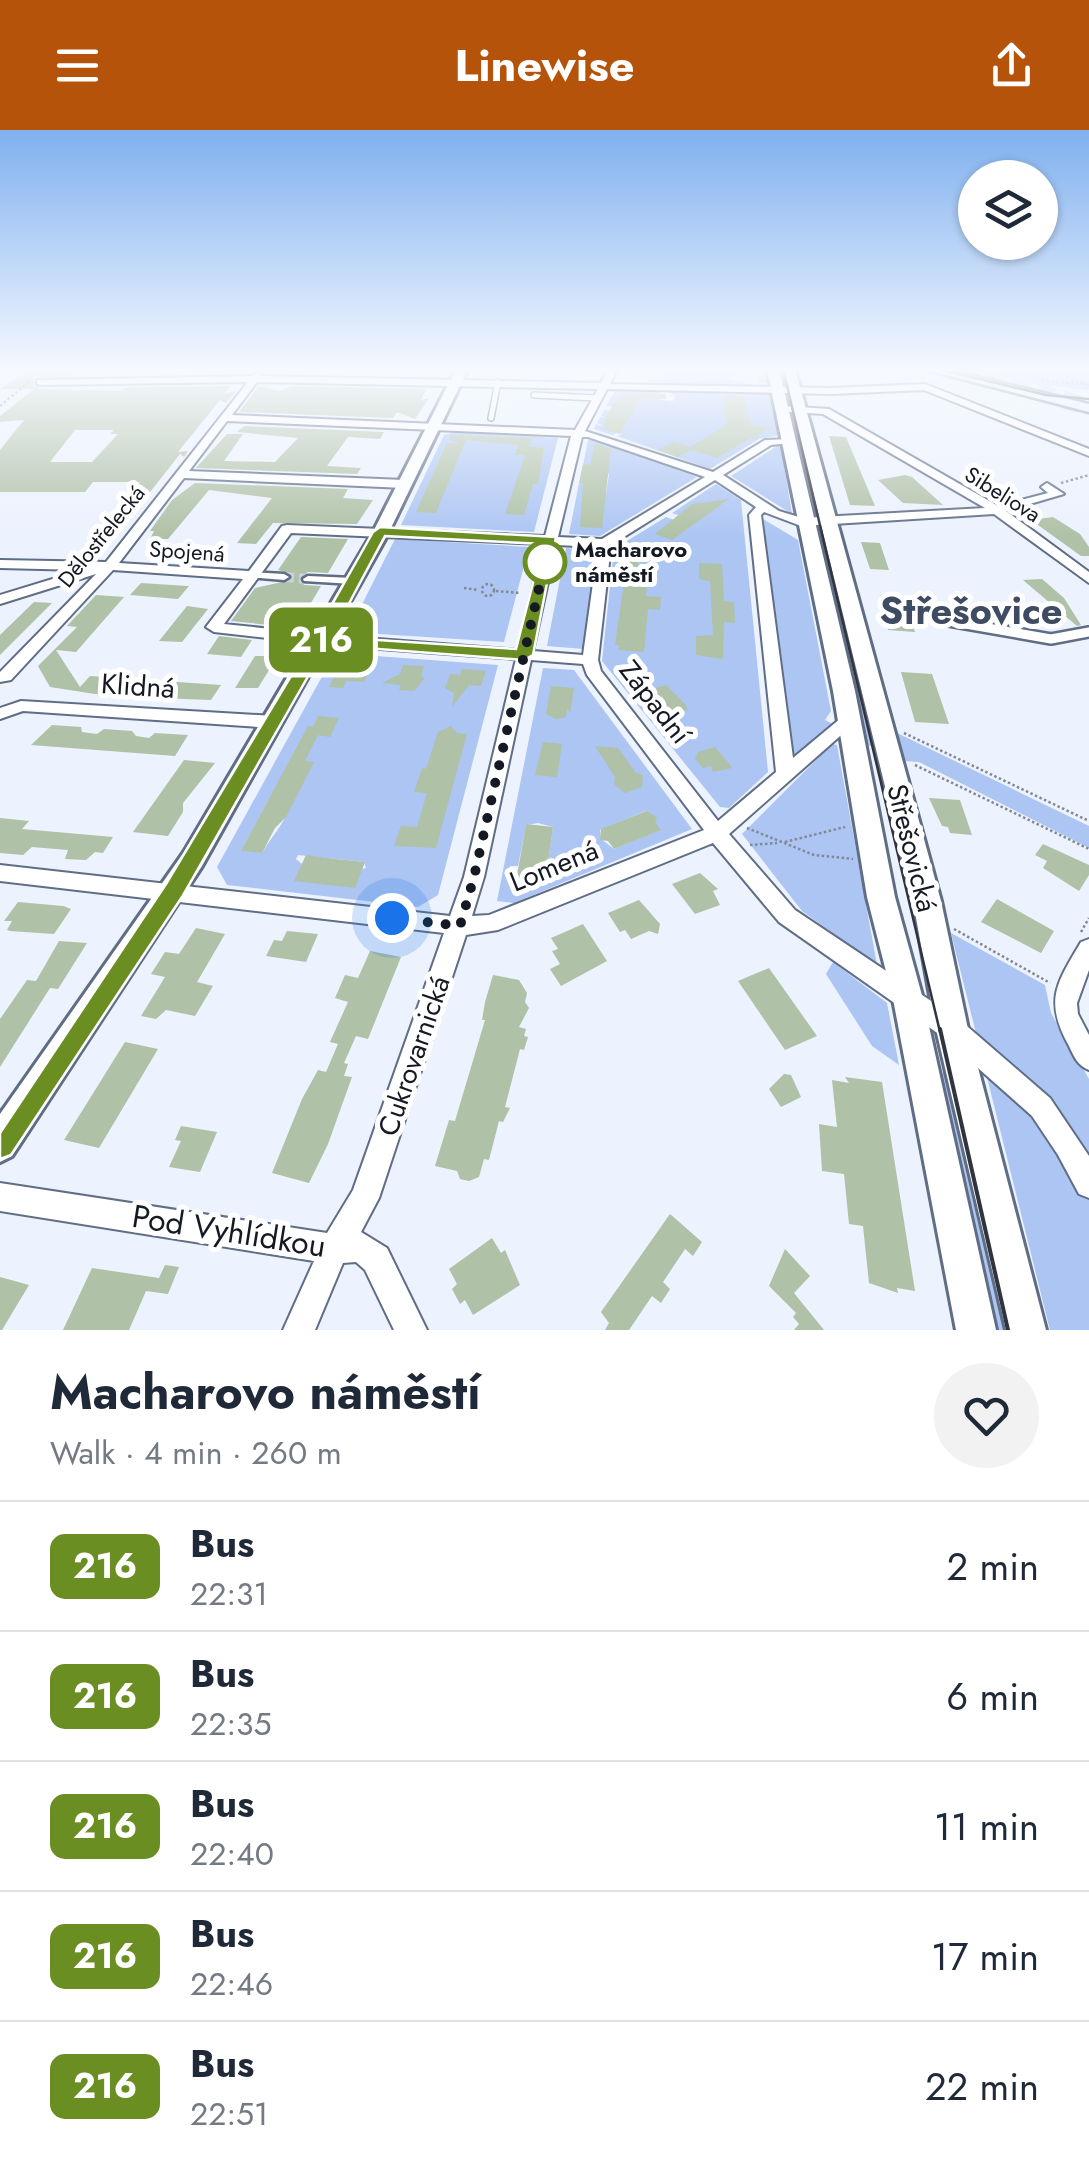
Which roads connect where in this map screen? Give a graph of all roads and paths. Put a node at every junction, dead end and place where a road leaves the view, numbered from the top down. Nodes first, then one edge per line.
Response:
1 (218, 425) edge
2 (371, 425) edge
3 (435, 425) edge
4 (581, 425) edge
5 (785, 425) edge
6 (802, 425) edge
7 (849, 425) edge
8 (1021, 425) edge
9 (434, 428) junction
10 (576, 434) junction
11 (787, 440) junction
12 (1089, 452) edge
13 (180, 474) junction
14 (715, 476) junction
15 (404, 484) junction
16 (1047, 487) dead end
17 (764, 506) junction
18 (996, 510) junction
19 (817, 522) junction
20 (380, 532) junction
21 (551, 540) junction
22 (605, 543) junction
23 (0, 564) edge
24 (109, 566) junction
25 (251, 575) junction
26 (284, 577) tunnel mouth
27 (308, 578) tunnel mouth
28 (1089, 579) edge
29 (353, 581) junction
30 (464, 588) dead end
31 (480, 590) junction
32 (496, 591) junction
33 (520, 592) dead end
34 (0, 600) edge
35 (943, 620) dead end
36 (1089, 632) edge
37 (321, 640) junction
38 (524, 655) junction
39 (590, 660) junction
40 (2, 677) edge
41 (20, 706) junction
42 (0, 714) edge
43 (274, 722) junction
44 (847, 722) junction
45 (889, 726) dead end
46 (908, 764) dead end
47 (786, 775) junction
48 (1089, 822) edge
49 (856, 824) dead end
50 (726, 833) junction
51 (782, 843) junction
52 (1089, 849) edge
53 (864, 860) dead end
54 (0, 873) edge
55 (174, 890) junction
56 (940, 920) dead end
57 (460, 926) junction
58 (1089, 948) edge
59 (1050, 983) dead end
60 (908, 999) junction
61 (952, 1029) junction
62 (1089, 1058) edge
63 (0, 1144) edge
64 (1089, 1184) edge
65 (0, 1196) edge
66 (334, 1248) junction
67 (974, 1328) edge
68 (299, 1330) edge
69 (411, 1330) edge
70 (1026, 1330) edge

1 - 13 street, Dělostřelecká
2 - 9 street
3 - 9 street
4 - 10 street, Cukrovarnická
5 - 11 street, Střešovická
6 - 19 street, Střešovická
7 - 18 street, Sibeliova
8 - 12 street
9 - 10 street
9 - 15 street
10 - 14 street
10 - 21 street, Cukrovarnická
11 - 14 street
11 - 19 street, Střešovická
13 - 15 street
13 - 24 street, Dělostřelecká
14 - 17 street
14 - 22 street
15 - 20 street
16 - 18 street
17 - 19 street
17 - 47 street
18 - 19 street
18 - 28 street, Sibeliova
19 - 44 street, Střešovická
19 - 61 street, Střešovická
20 - 21 street
20 - 25 street
20 - 29 street
21 - 22 street
21 - 38 street, Cukrovarnická
22 - 39 street
23 - 24 street, Spojená
24 - 25 street, Spojená
24 - 34 street
24 - 40 street, Dělostřelecká
25 - 26 street
25 - 37 street, Západní
27 - 29 street
29 - 37 street
30 - 31 path
31 - 32 path
31 - 32 path
32 - 33 path
35 - 36 lane
37 - 38 street, Západní
37 - 43 street
38 - 39 street, Západní
38 - 57 street, Cukrovarnická
39 - 50 street, Západní
40 - 41 street
41 - 42 street, Klidná
41 - 43 street, Klidná
43 - 55 street
44 - 47 street, Lomená
44 - 60 street, Střešovická
45 - 48 path
46 - 52 path
47 - 50 street, Lomená
49 - 51 path
50 - 51 path
50 - 51 path
50 - 57 street, Lomená
50 - 60 street, Západní
51 - 53 path
54 - 55 street, Lomená
55 - 57 street, Lomená
55 - 63 street
56 - 59 path
57 - 66 street, Cukrovarnická
58 - 62 street
60 - 61 street, Západní
60 - 67 street, Střešovická
61 - 64 street, Západní
61 - 70 street, Střešovická
65 - 66 street, Pod Vyhlídkou
66 - 68 street, Cukrovarnická
66 - 69 street, Pod Vyhlídkou

